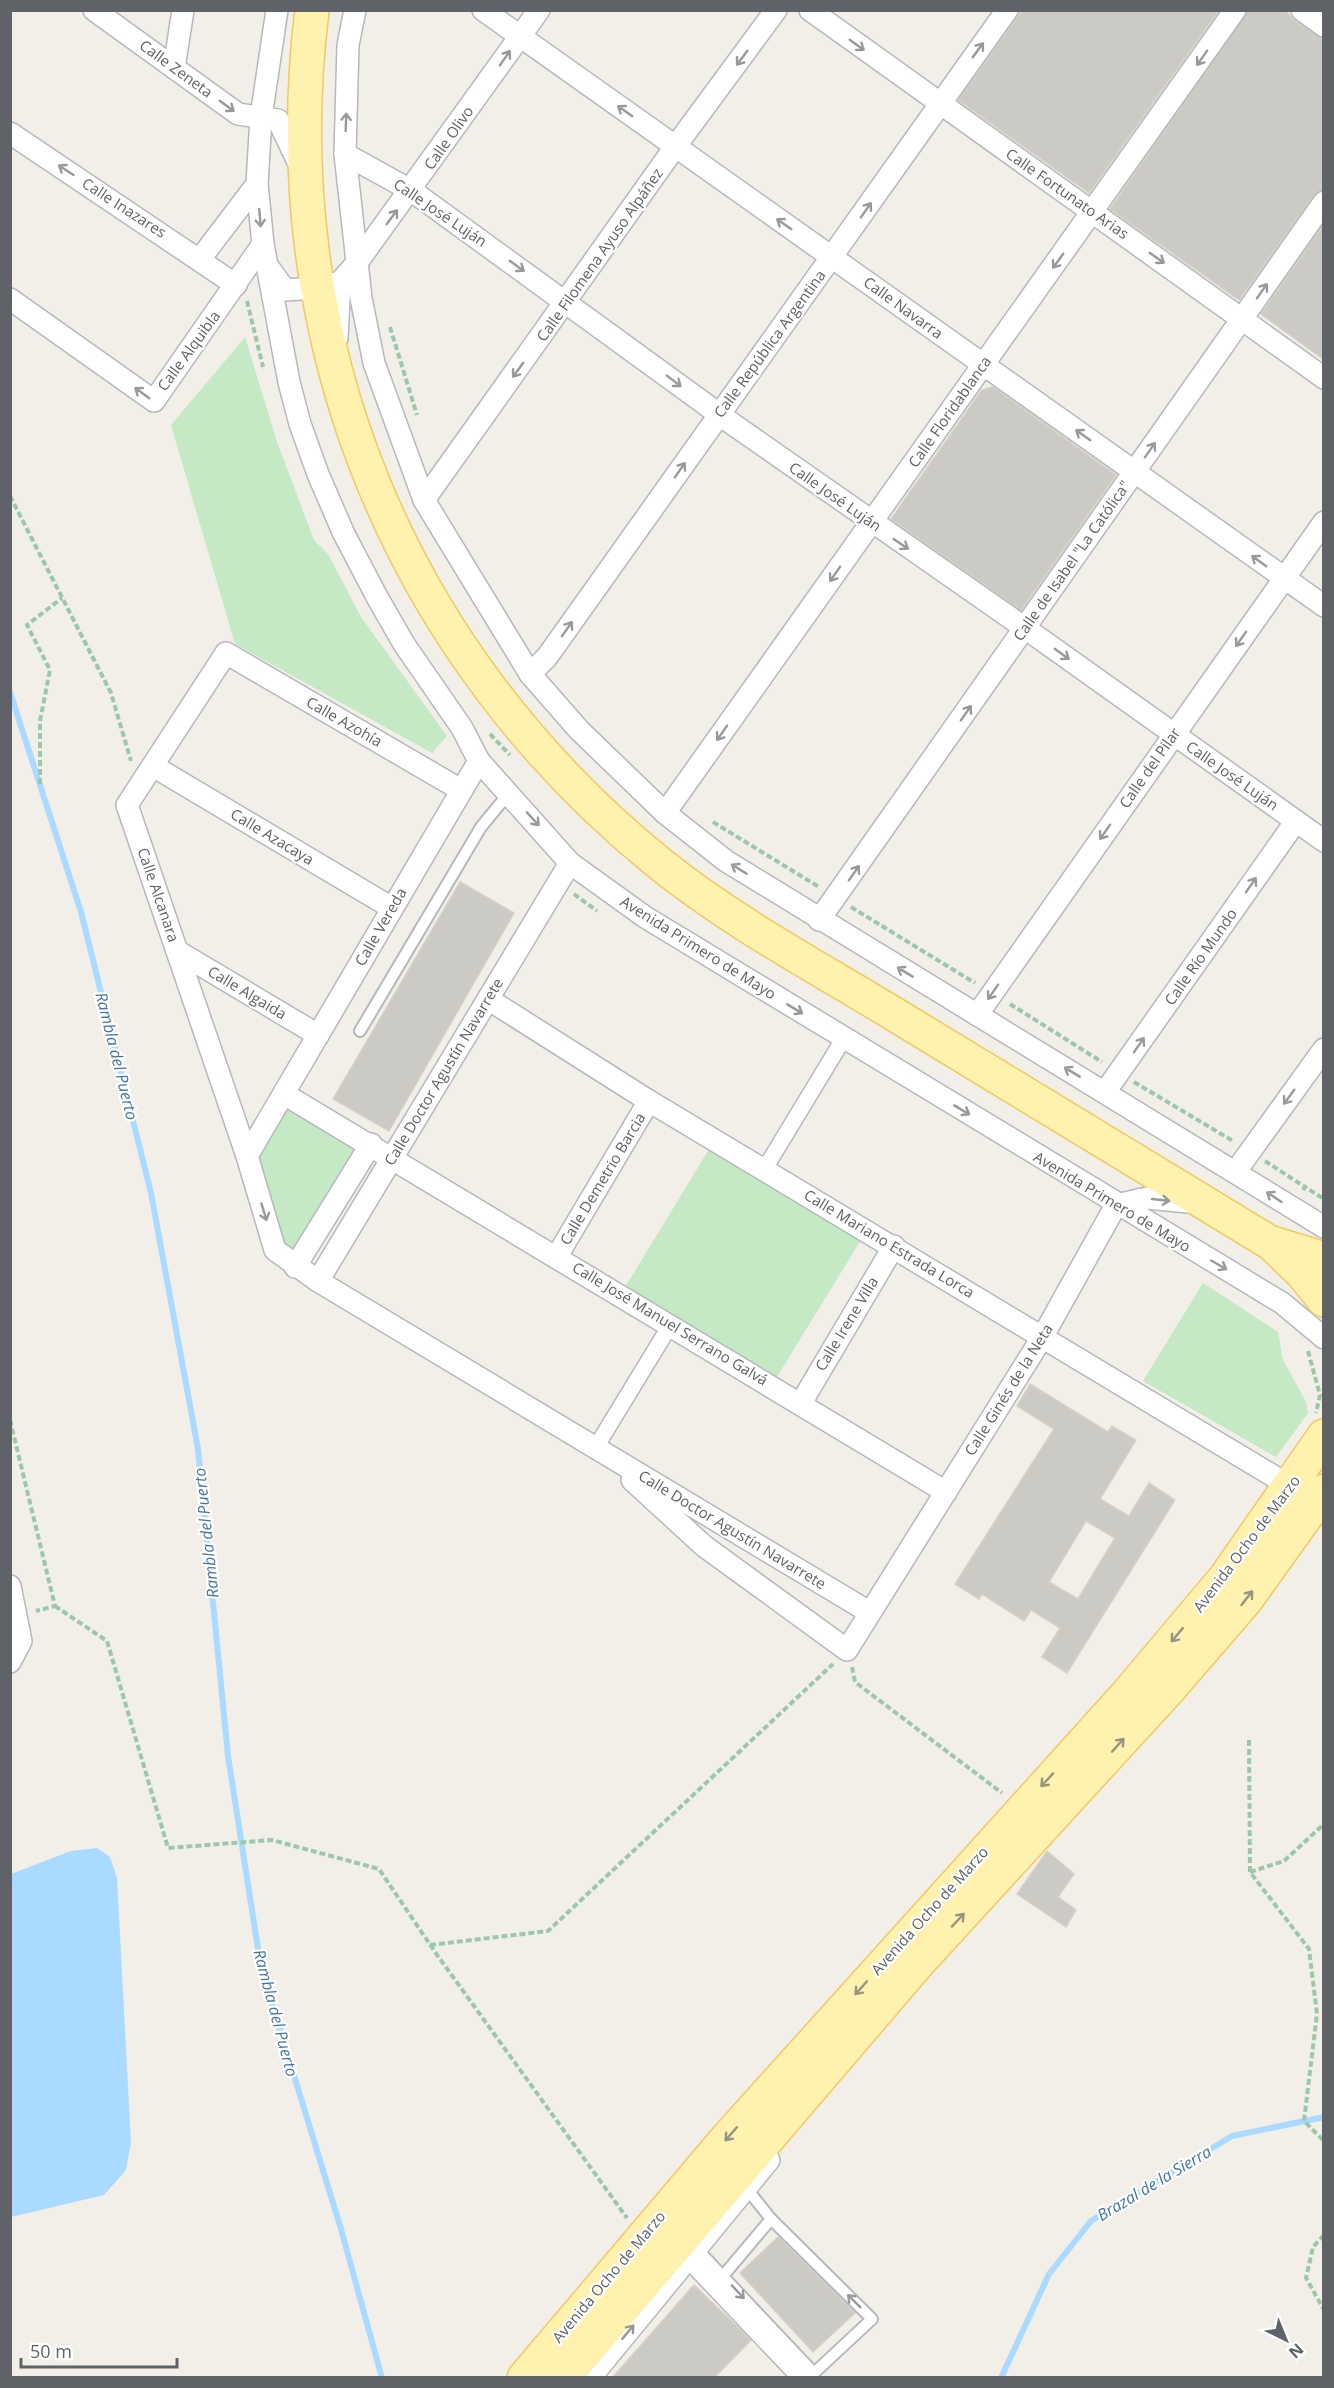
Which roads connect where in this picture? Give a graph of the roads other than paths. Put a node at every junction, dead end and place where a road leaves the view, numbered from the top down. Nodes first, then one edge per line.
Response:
1 (94, 10) edge
2 (183, 10) edge
3 (277, 10) edge
4 (312, 10) edge
5 (355, 10) edge
6 (483, 10) edge
7 (539, 10) edge
8 (776, 10) edge
9 (810, 10) edge
10 (1006, 10) edge
11 (1235, 10) edge
12 (1302, 10) edge
13 (1323, 26) edge
14 (520, 37) junction
15 (174, 68) junction
16 (940, 104) junction
17 (261, 117) junction
18 (10, 133) edge
19 (675, 147) junction
20 (345, 154) junction
21 (304, 174) junction
22 (257, 184) junction
23 (412, 191) junction
24 (1323, 202) edge
25 (1092, 214) junction
26 (263, 244) junction
27 (832, 258) junction
28 (200, 259) junction
29 (356, 264) junction
30 (267, 265) junction
31 (236, 285) junction
32 (314, 287) junction
33 (10, 298) edge
34 (567, 302) junction
35 (1243, 319) junction
36 (278, 326) junction
37 (983, 365) junction
38 (1323, 378) edge
39 (719, 415) junction
40 (1134, 471) junction
41 (424, 500) junction
42 (1323, 522) edge
43 (872, 523) junction
44 (1284, 579) junction
45 (1323, 606) edge
46 (1025, 628) junction
47 (226, 653) joint
48 (530, 674) junction
49 (1174, 734) junction
50 (479, 761) junction
51 (153, 766) junction
52 (461, 790) junction
53 (509, 793) junction
54 (671, 804) junction
55 (1296, 821) junction
56 (1323, 841) edge
57 (570, 863) junction
58 (392, 908) junction
59 (819, 920) junction
60 (177, 951) junction
61 (488, 999) junction
62 (977, 1015) junction
63 (360, 1031) dead end
64 (318, 1035) junction
65 (844, 1038) junction
66 (1323, 1049) edge
67 (1106, 1092) junction
68 (284, 1094) junction
69 (649, 1101) junction
70 (370, 1144) junction
71 (247, 1156) junction
72 (393, 1157) junction
73 (764, 1170) junction
74 (1236, 1172) junction
75 (1207, 1204) junction
76 (1116, 1205) junction
77 (1323, 1227) edge
78 (1269, 1242) junction
79 (894, 1246) junction
80 (557, 1256) junction
81 (1323, 1259) edge
82 (295, 1267) junction
83 (318, 1281) junction
84 (1323, 1300) edge
85 (671, 1324) junction
86 (1043, 1336) junction
87 (1323, 1338) edge
88 (801, 1403) junction
89 (1323, 1436) edge
90 (596, 1447) junction
91 (1290, 1486) junction
92 (1323, 1491) edge
93 (946, 1492) junction
94 (10, 1586) edge
95 (869, 1612) junction
96 (847, 1650) joint
97 (10, 1662) edge
98 (918, 1963) junction
99 (747, 2189) junction
100 (771, 2218) junction
101 (694, 2254) junction
102 (723, 2276) junction
103 (524, 2378) edge
104 (563, 2378) edge
105 (591, 2378) edge
106 (804, 2378) edge

1 - 15 street, Calle Zeneta
2 - 15 street
3 - 17 street, Avenida Primero de Mayo
4 - 21 main road, Avenida Primero de Mayo
20 -> 5 street
6 - 14 street, Calle Navarra
7 - 14 street, Calle Olivo
8 -> 19 street, Calle Filomena Ayuso Alpáñez
9 -> 16 street, Calle Fortunato Arias
16 -> 10 street, Calle República Argentina
11 -> 25 street, Calle Floridablanca
12 - 13 street
19 -> 14 street, Calle Navarra
23 -> 14 street, Calle Olivo
15 -> 17 street, Calle Zeneta
16 - 25 street, Calle Fortunato Arias
27 -> 16 street, Calle República Argentina
17 - 21 street, Avenida Primero de Mayo
17 - 22 street, Avenida Primero de Mayo
28 -> 18 street, Calle Inazares
27 -> 19 street, Calle Navarra
19 - 34 street, Calle Filomena Ayuso Alpáñez
20 - 23 street, Calle José Luján
20 - 29 street
21 - 32 main road, Avenida Primero de Mayo
22 -> 26 street, Avenida Primero de Mayo
22 - 28 street
29 -> 23 street, Calle Olivo
23 -> 34 street, Calle José Luján
35 -> 24 street, Calle de Isabel "La Católica"
25 -> 35 street, Calle Fortunato Arias
25 -> 37 street, Calle Floridablanca
26 - 30 street, Avenida Primero de Mayo
26 - 31 street, Calle Alquibla
27 - 37 street, Calle Navarra
27 - 39 street, Calle República Argentina
28 - 31 street, Calle Inazares
29 - 32 street
29 - 41 street
30 - 32 street, Avenida Primero de Mayo
30 - 36 street, Avenida Primero de Mayo
31 -> 33 street, Calle Alquibla
32 - 36 street, Avenida Primero de Mayo
32 - 75 main road, Avenida Primero de Mayo
34 -> 39 street, Calle José Luján
34 -> 41 street, Calle Filomena Ayuso Alpáñez
35 - 38 street, Calle Fortunato Arias
40 -> 35 street, Calle de Isabel "La Católica"
36 - 50 street, Avenida Primero de Mayo
40 -> 37 street, Calle Navarra
37 - 43 street, Calle Floridablanca
39 - 43 street, Calle José Luján
48 -> 39 street, Calle República Argentina
44 -> 40 street, Calle Navarra
40 - 46 street, Calle de Isabel "La Católica"
41 - 48 street
42 - 44 street, Calle del Pilar
43 -> 46 street, Calle José Luján
43 -> 54 street, Calle Floridablanca
44 - 45 street, Calle Navarra
44 -> 49 street, Calle del Pilar
46 -> 49 street, Calle José Luján
59 -> 46 street, Calle de Isabel "La Católica"
47 - 51 street, Calle Alcanara
47 - 52 street, Calle Azohía
48 - 54 street
49 - 55 street, Calle José Luján
49 -> 62 street, Calle del Pilar
50 - 52 street, Calle Vereda
50 - 53 street, Avenida Primero de Mayo
51 - 58 street, Calle Azacaya
51 - 60 street, Calle Alcanara
52 - 58 street, Calle Vereda
53 -> 57 street, Avenida Primero de Mayo
53 - 63 lane
59 -> 54 street
55 - 56 street, Calle José Luján
67 -> 55 street, Calle Río Mundo
57 - 61 street, Calle Doctor Agustín Navarrete
57 -> 65 street, Avenida Primero de Mayo
58 - 64 street, Calle Vereda
62 -> 59 street
60 - 64 street, Calle Algaida
60 - 71 street, Calle Alcanara
61 - 69 street, Calle Mariano Estrada Lorca
61 - 72 street, Calle Doctor Agustín Navarrete
67 -> 62 street
64 - 68 street, Calle Vereda
65 - 73 street
65 -> 76 street, Avenida Primero de Mayo
66 -> 74 street
67 - 74 street
68 - 70 street, Calle José Manuel Serrano Galvá
68 - 71 street, Calle Vereda
69 - 73 street, Calle Mariano Estrada Lorca
69 - 80 street, Calle Demetrio Barcia
70 - 72 street, Calle José Manuel Serrano Galvá
70 - 82 street, Calle Doctor Agustín Navarrete
71 -> 82 street, Calle Alcanara
72 - 80 street, Calle José Manuel Serrano Galvá
72 - 83 street, Calle Doctor Agustín Navarrete
73 - 79 street, Calle Mariano Estrada Lorca
77 -> 74 street
76 -> 75 street
75 - 78 main road, Avenida Primero de Mayo
76 - 86 street, Calle Ginés de la Neta
76 -> 87 street, Avenida Primero de Mayo
78 - 81 main road, Avenida Primero de Mayo
78 - 84 main road, Avenida Primero de Mayo
79 - 86 street, Calle Mariano Estrada Lorca
79 - 88 street, Calle Irene Villa
80 - 85 street, Calle José Manuel Serrano Galvá
82 - 83 street, Calle Doctor Agustín Navarrete
83 - 90 street, Calle Doctor Agustín Navarrete
85 - 88 street, Calle José Manuel Serrano Galvá
85 - 90 street
86 - 91 street, Calle Mariano Estrada Lorca
86 - 93 street, Calle Ginés de la Neta
88 - 93 street, Calle José Manuel Serrano Galvá
89 - 91 main road, Avenida Ocho de Marzo
90 - 95 street, Calle Doctor Agustín Navarrete
90 - 96 street, Calle Doctor Agustín Navarrete
91 -> 103 main road, Avenida Ocho de Marzo
98 -> 92 main road, Avenida Ocho de Marzo
93 - 95 street, Calle Ginés de la Neta
94 - 97 street
95 - 96 street, Calle Ginés de la Neta
98 - 99 street
98 - 104 main road, Avenida Ocho de Marzo
99 - 100 lane
99 - 101 street
100 - 102 lane
102 -> 100 lane
101 - 102 lane
105 -> 101 street
101 - 106 street

